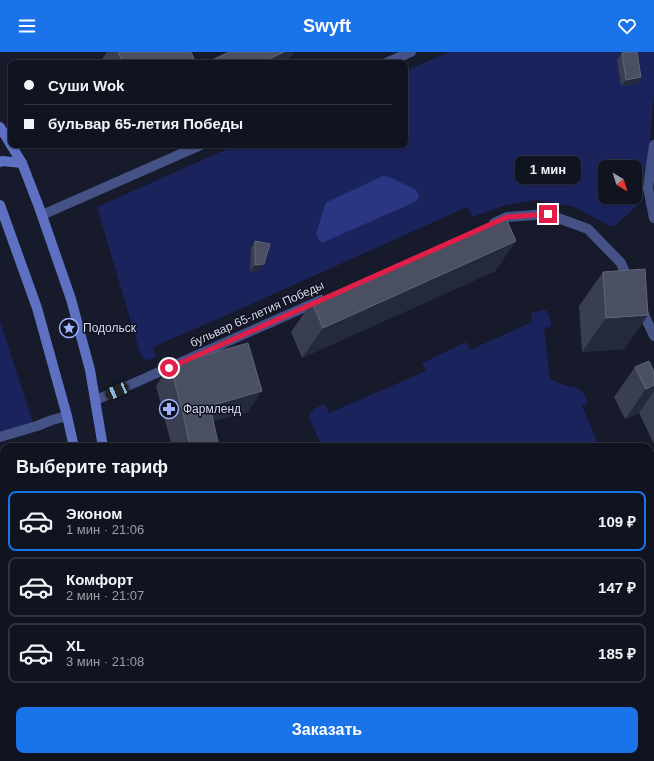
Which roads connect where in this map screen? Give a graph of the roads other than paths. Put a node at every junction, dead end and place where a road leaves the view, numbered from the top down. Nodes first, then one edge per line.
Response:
1 (411, 52) edge
2 (393, 60) edge
3 (0, 127) edge
4 (8, 140) edge
5 (654, 145) edge
6 (13, 148) edge
7 (194, 148) edge
8 (0, 162) edge
9 (22, 162) junction
10 (0, 205) edge
11 (42, 215) junction
12 (654, 218) edge
13 (485, 227) edge
14 (328, 297) edge
15 (654, 336) edge
16 (96, 400) junction
17 (67, 416) junction
18 (0, 436) edge
19 (73, 443) edge
20 (103, 443) edge

1 - 2 street
3 - 4 main road
5 - 12 street
6 - 9 main road
7 - 11 street
8 - 9 main road
9 - 11 main road
10 - 17 main road
11 - 16 main road
13 - 15 street
14 - 16 street, бульвар 65-летия Победы
16 - 20 main road
17 - 18 street
17 - 19 main road

